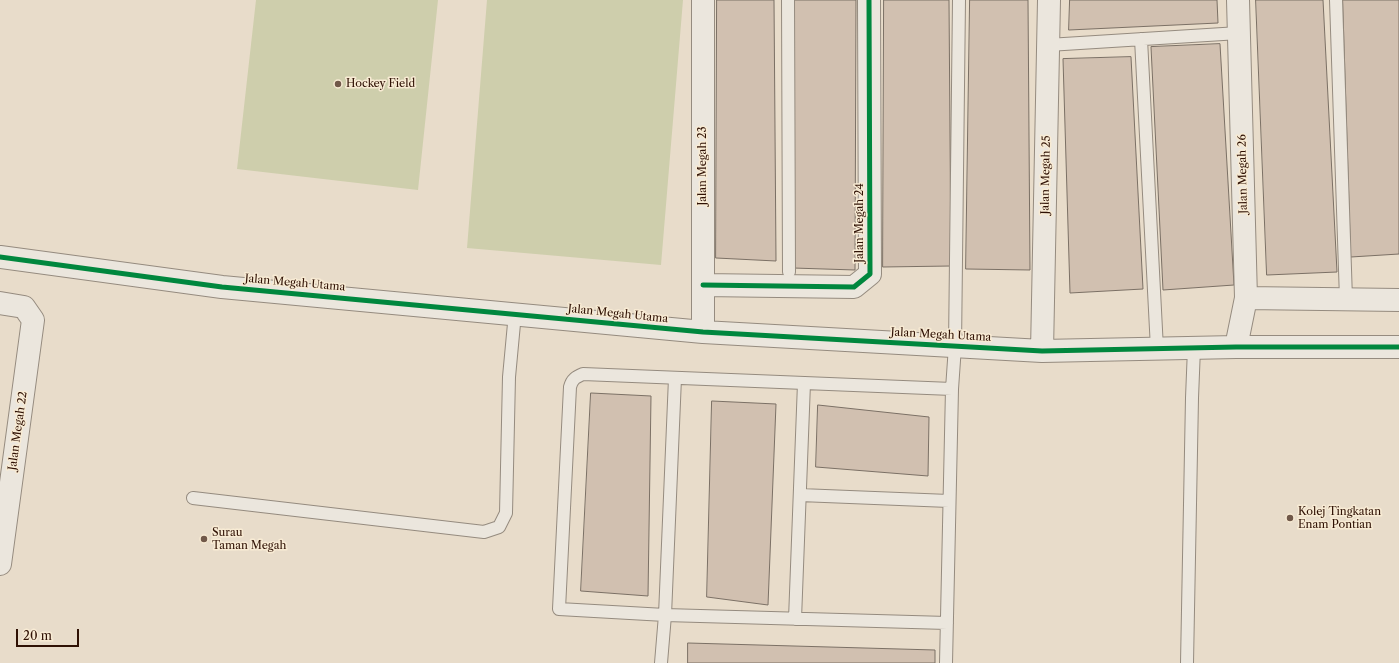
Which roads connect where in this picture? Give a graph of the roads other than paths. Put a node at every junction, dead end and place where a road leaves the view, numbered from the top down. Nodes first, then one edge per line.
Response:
1 (703, 0) edge
2 (788, 0) edge
3 (869, 0) edge
4 (959, 0) edge
5 (1049, 0) edge
6 (1238, 0) edge
7 (1336, 0) edge
8 (1239, 33) junction
9 (1141, 39) junction
10 (1048, 45) junction
11 (0, 257) edge
12 (788, 272) dead end
13 (703, 285) junction
14 (1246, 298) junction
15 (1346, 299) junction
16 (1399, 300) edge
17 (9, 304) edge
18 (515, 313) junction
19 (703, 332) junction
20 (955, 346) junction
21 (1236, 347) junction
22 (1399, 347) edge
23 (1194, 348) junction
24 (1157, 349) junction
25 (1042, 351) junction
26 (675, 378) junction
27 (804, 383) junction
28 (952, 389) junction
29 (800, 495) junction
30 (193, 498) dead end
31 (949, 501) junction
32 (0, 564) edge
33 (665, 615) junction
34 (795, 619) junction
35 (947, 623) junction
36 (662, 663) edge
37 (946, 663) edge
38 (1187, 663) edge

1 - 13 street, Jalan Megah 23
2 - 12 lane
3 - 13 street, Jalan Megah 24
4 - 20 lane
5 - 10 street, Jalan Megah 25
6 - 8 street, Jalan Megah 26
7 - 15 lane
8 - 9 lane
8 - 14 street, Jalan Megah 26
9 - 10 lane
9 - 24 lane
10 - 25 street, Jalan Megah 25
11 - 18 street, Jalan Megah Utama
13 - 19 street, Jalan Megah 23
14 - 15 street
14 - 21 street, Jalan Megah 26
15 - 16 street
17 - 32 street, Jalan Megah 22
18 - 19 street, Jalan Megah Utama
18 - 30 lane
19 - 20 street, Jalan Megah Utama
20 - 25 street, Jalan Megah Utama
20 - 28 lane
21 - 22 street, Jalan Megah Utama
21 - 23 street, Jalan Megah Utama
23 - 24 street, Jalan Megah Utama
23 - 38 lane
24 - 25 street, Jalan Megah Utama
26 - 27 lane
26 - 33 lane
26 - 33 lane
27 - 28 lane
27 - 29 lane
28 - 31 lane
29 - 31 lane
29 - 34 lane
31 - 35 lane
33 - 34 lane
33 - 36 lane
34 - 35 lane
35 - 37 lane

